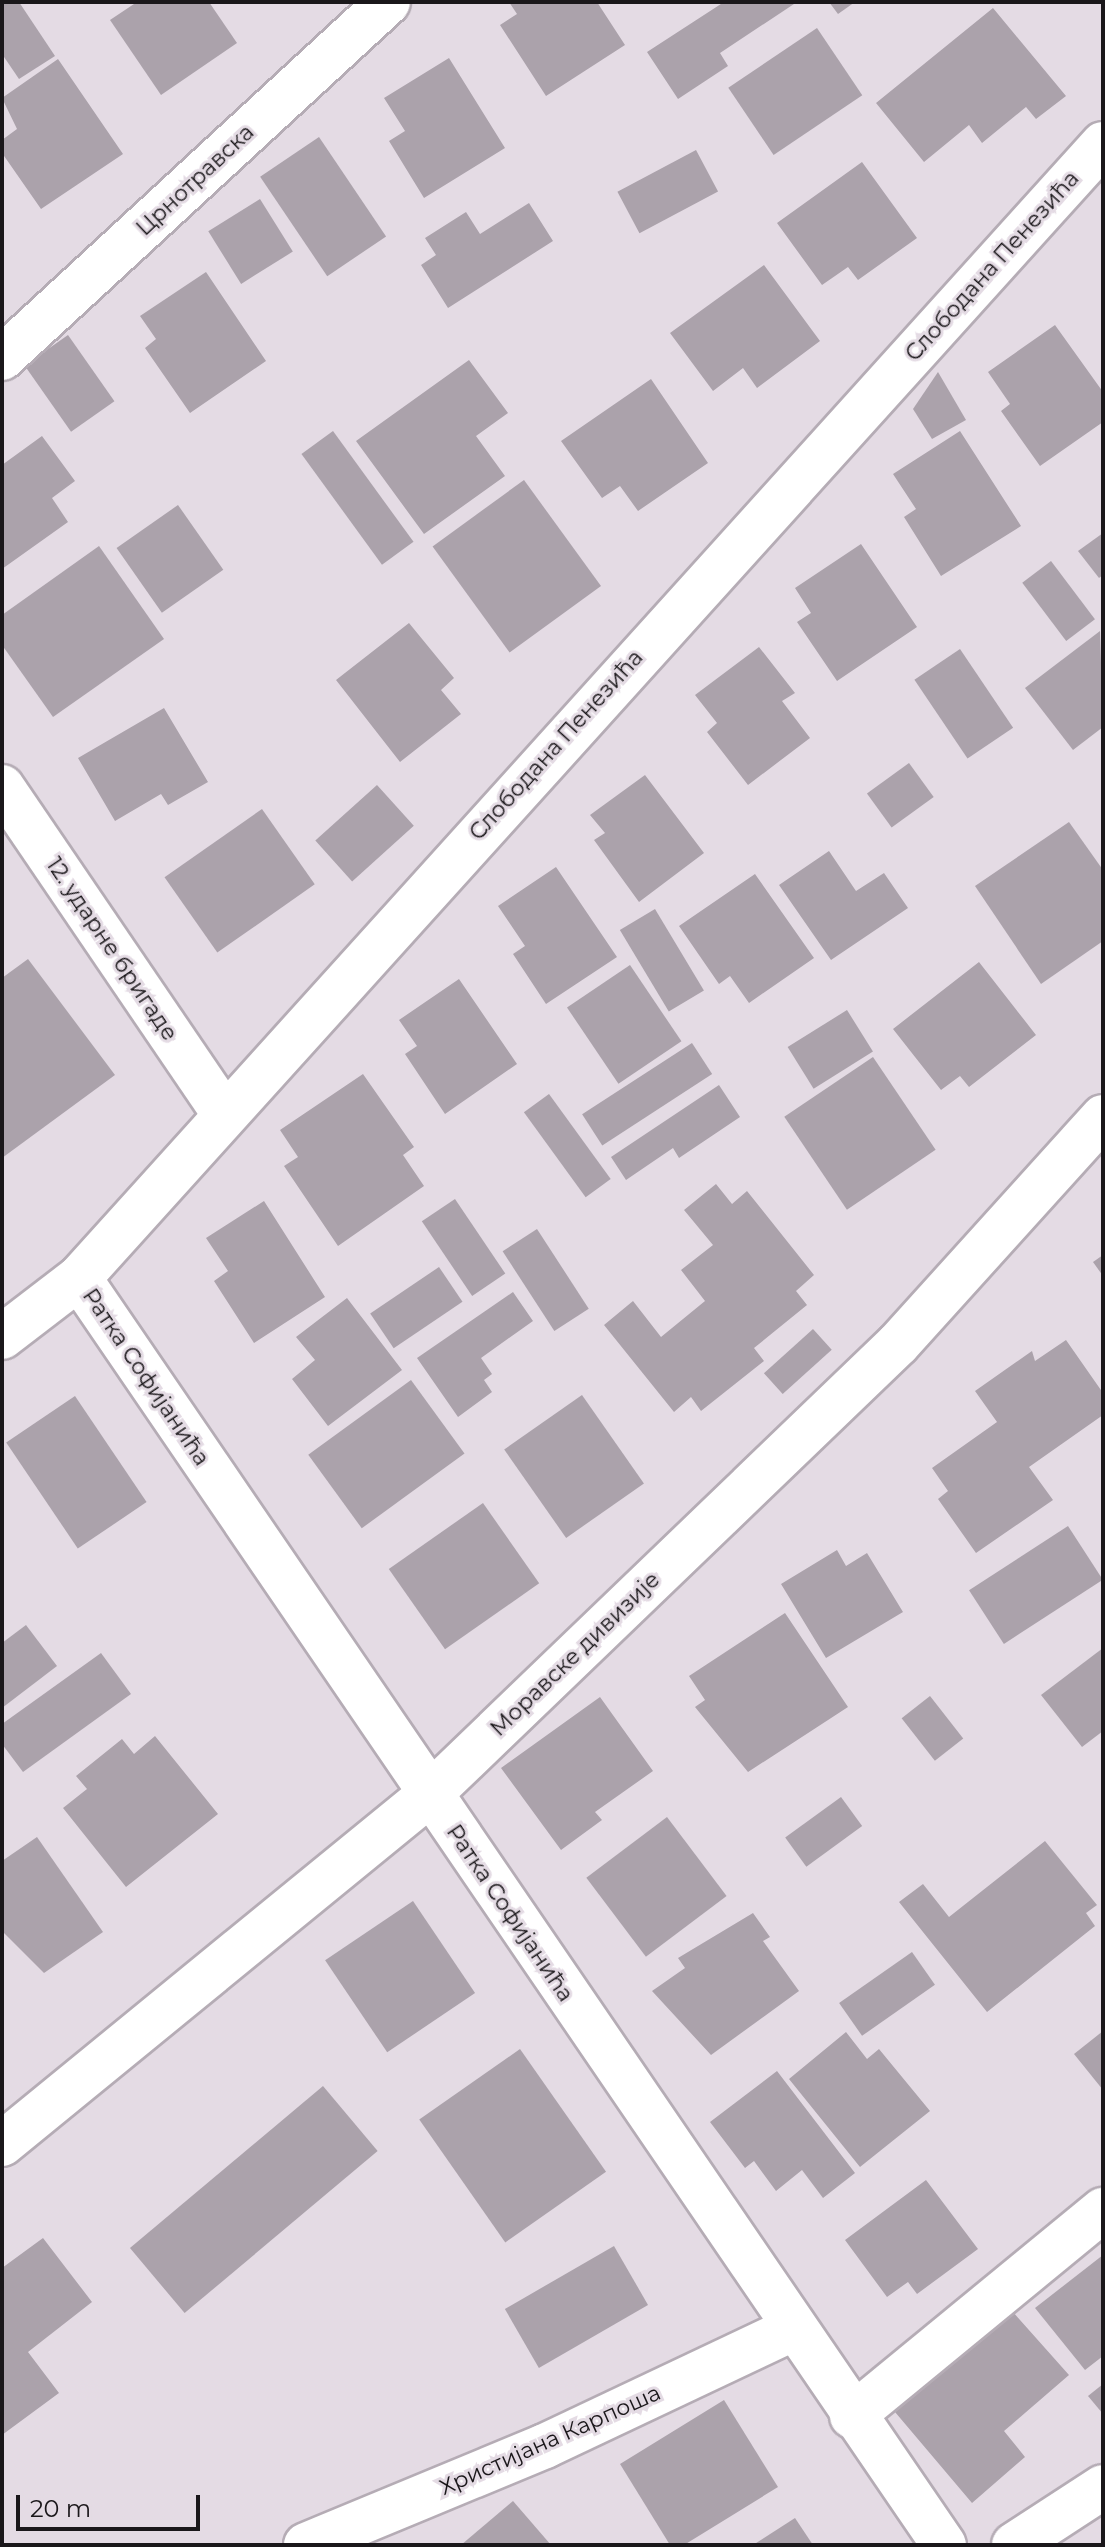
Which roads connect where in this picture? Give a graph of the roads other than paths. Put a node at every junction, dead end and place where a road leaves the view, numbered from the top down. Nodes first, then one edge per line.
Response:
1 (388, 2) edge
2 (1103, 144) edge
3 (2, 358) edge
4 (2, 787) edge
5 (223, 1112) junction
6 (1103, 1117) edge
7 (79, 1278) junction
8 (2, 1337) edge
9 (430, 1794) junction
10 (2, 2144) edge
11 (1103, 2210) edge
12 (792, 2329) junction
13 (852, 2416) junction
14 (1103, 2487) edge
15 (306, 2545) edge
16 (944, 2545) edge
17 (1014, 2545) edge

1 - 3 street, Црнотравска
2 - 5 street, Слободана Пенезића
4 - 5 street, 12. ударне бригаде
5 - 7 street, Слободана Пенезића
6 - 9 street, Моравске дивизије
7 - 8 street, Слободана Пенезића
7 - 9 street, Ратка Софијанића
9 - 10 street, Моравске дивизије
9 - 12 street, Ратка Софијанића
11 - 13 street
12 - 13 street, Ратка Софијанића
12 - 15 street, Христијана Карпоша
13 - 16 street, Ратка Софијанића
14 - 17 street

